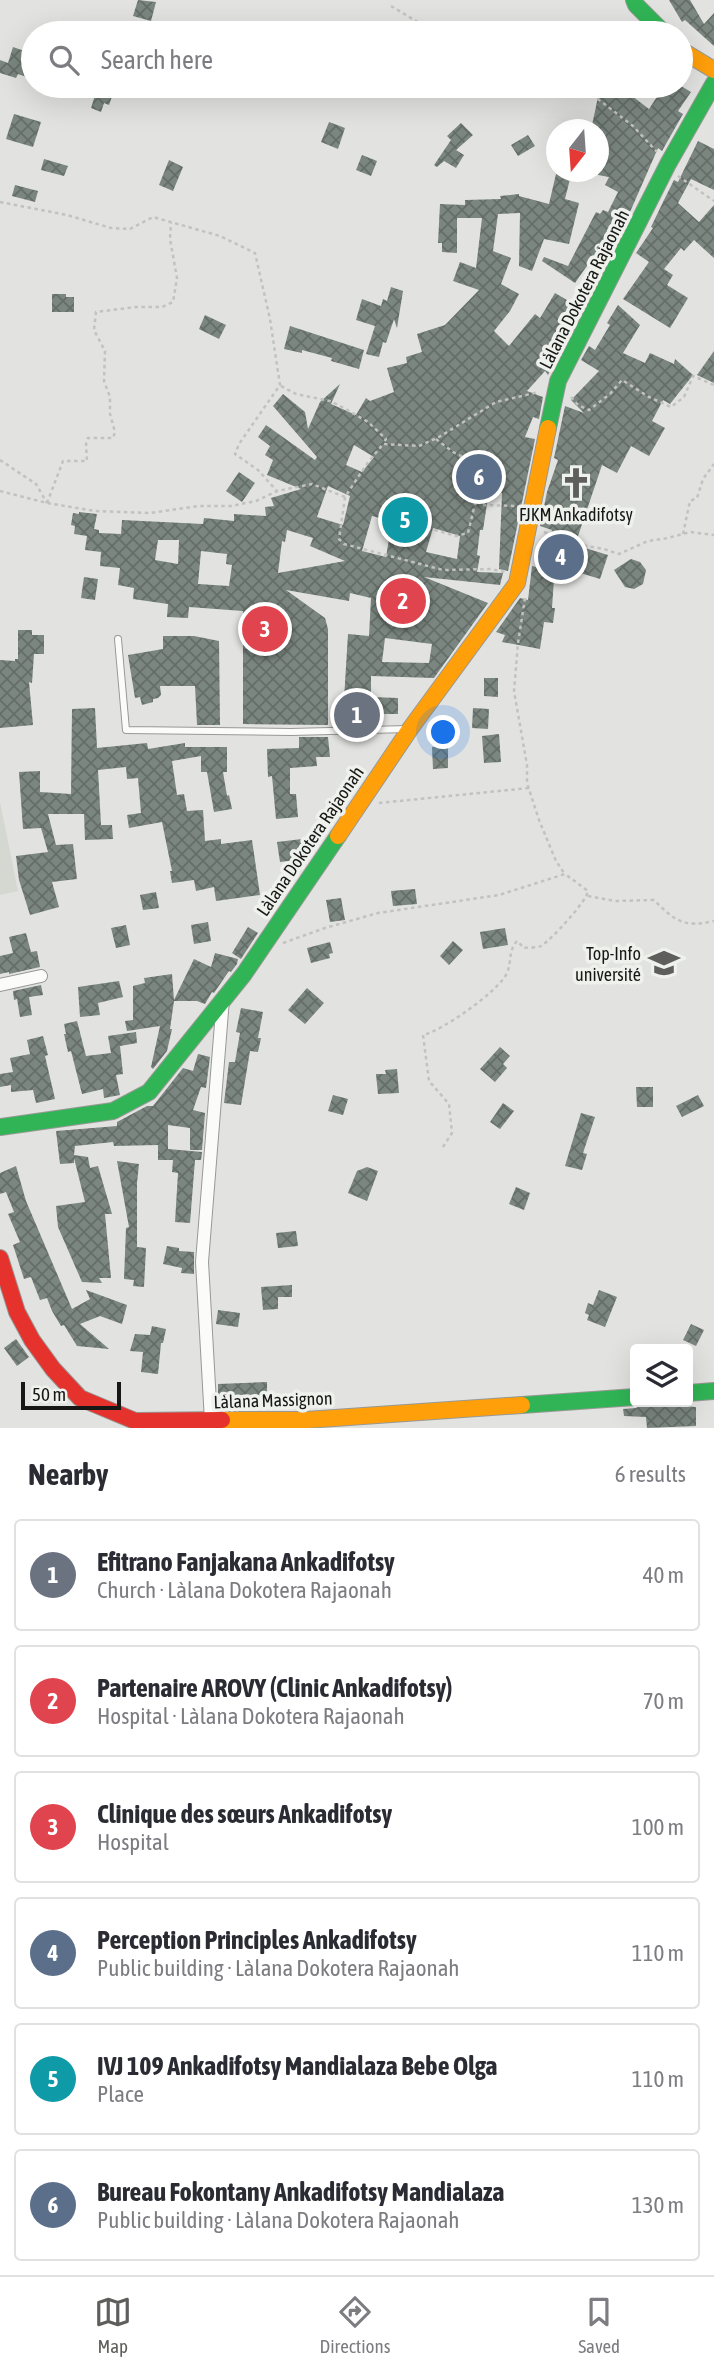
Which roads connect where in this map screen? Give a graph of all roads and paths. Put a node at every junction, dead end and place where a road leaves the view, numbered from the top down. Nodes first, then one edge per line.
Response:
1 (634, 0) edge
2 (391, 6) dead end
3 (416, 21) edge
4 (652, 21) edge
5 (693, 57) edge
6 (714, 70) edge
7 (714, 83) edge
8 (597, 98) edge
9 (668, 164) junction
10 (714, 201) edge
11 (0, 202) edge
12 (171, 223) junction
13 (558, 381) junction
14 (280, 385) junction
15 (714, 385) edge
16 (436, 439) junction
17 (383, 444) junction
18 (0, 460) edge
19 (714, 464) edge
20 (0, 491) edge
21 (277, 491) junction
22 (345, 497) junction
23 (47, 503) junction
24 (480, 503) junction
25 (531, 508) junction
26 (421, 526) dead end
27 (527, 528) junction
28 (683, 534) junction
29 (714, 535) edge
30 (518, 578) junction
31 (118, 639) dead end
32 (410, 729) junction
33 (528, 788) junction
34 (358, 806) junction
35 (565, 874) junction
36 (588, 896) junction
37 (714, 921) edge
38 (280, 944) dead end
39 (41, 976) dead end
40 (0, 985) edge
41 (223, 999) junction
42 (0, 1127) edge
43 (441, 1150) dead end
44 (0, 1258) edge
45 (714, 1391) edge
46 (693, 1393) edge
47 (630, 1397) edge
48 (133, 1424) edge
49 (209, 1424) edge
50 (265, 1425) edge

1 - 4 street
2 - 3 path
5 - 6 street
7 - 9 street, Làlana Dokotera Rajaonah
8 - 9 path
9 - 10 path
9 - 13 street, Làlana Dokotera Rajaonah
11 - 12 path
12 - 14 path
12 - 23 path
13 - 15 path
13 - 16 path
13 - 25 street, Làlana Dokotera Rajaonah
14 - 17 path
14 - 21 path
16 - 17 path
16 - 24 path
17 - 22 path
18 - 23 path
19 - 28 path
20 - 23 path
21 - 22 path
21 - 23 path
22 - 30 path
24 - 25 path
24 - 26 path
25 - 27 street, Làlana Dokotera Rajaonah
27 - 28 path
27 - 30 street, Làlana Dokotera Rajaonah
28 - 29 path
30 - 32 street, Làlana Dokotera Rajaonah
30 - 33 path
31 - 32 lane
32 - 34 street, Làlana Dokotera Rajaonah
33 - 34 path
33 - 35 path
34 - 41 street, Làlana Dokotera Rajaonah
35 - 36 path
35 - 38 path
36 - 37 path
36 - 43 path
39 - 40 street
41 - 42 street, Làlana Dokotera Rajaonah
41 - 49 street
44 - 48 street, Làlana Massignon
45 - 46 street
47 - 50 street, Làlana Massignon
48 - 49 street, Làlana Massignon
49 - 50 street, Làlana Massignon

